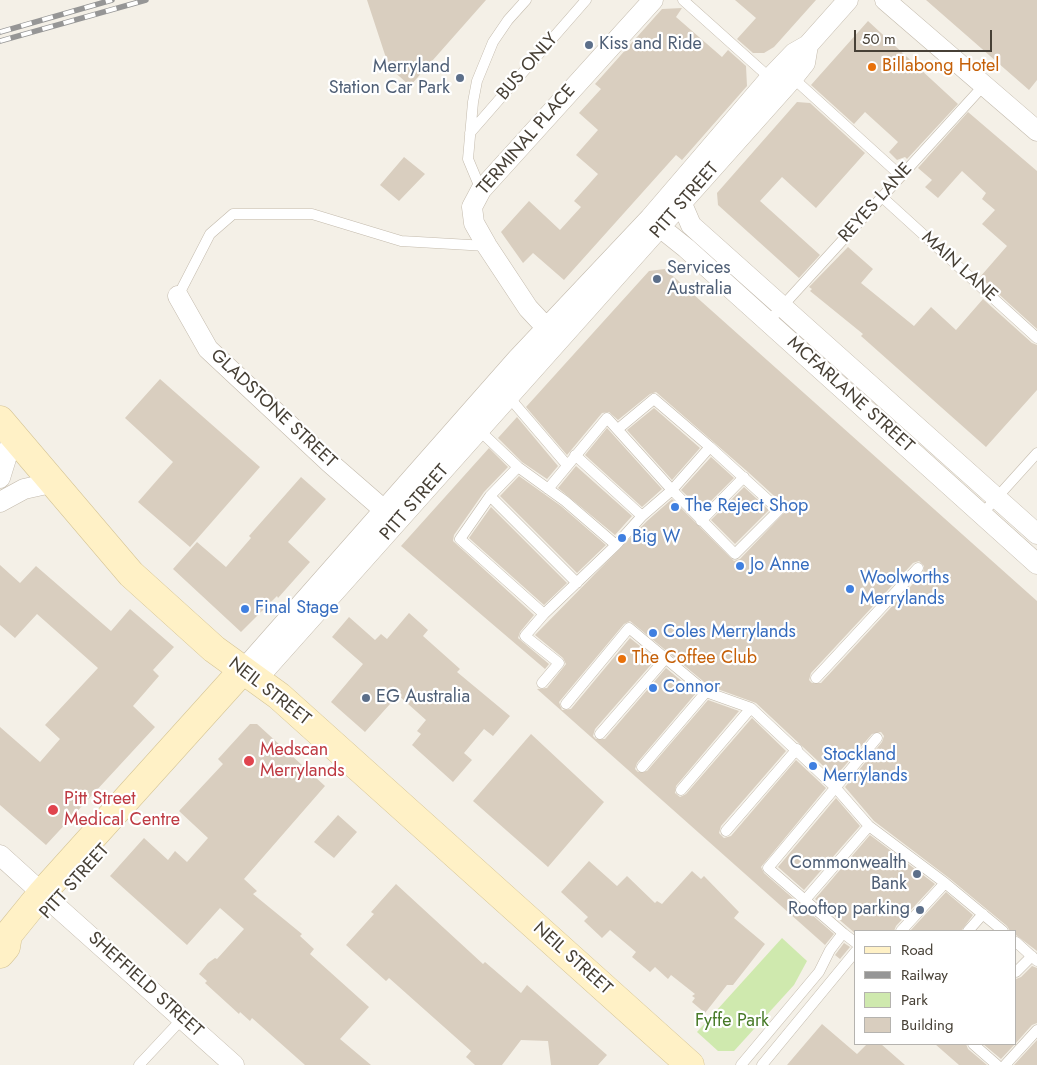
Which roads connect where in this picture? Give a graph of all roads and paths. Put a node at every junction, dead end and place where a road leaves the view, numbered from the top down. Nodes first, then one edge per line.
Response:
1 (526, 0) edge
2 (586, 0) edge
3 (653, 0) edge
4 (683, 0) edge
5 (848, 0) edge
6 (885, 0) edge
7 (808, 45) junction
8 (770, 78) junction
9 (793, 78) junction
10 (985, 84) junction
11 (1035, 126) edge
12 (470, 133) junction
13 (902, 176) junction
14 (481, 190) junction
15 (882, 197) junction
16 (682, 204) junction
17 (661, 228) junction
18 (487, 246) junction
19 (178, 296) joint
20 (775, 315) junction
21 (552, 334) junction
22 (1037, 338) edge
23 (508, 396) junction
24 (7, 428) edge
25 (618, 429) junction
26 (479, 430) junction
27 (710, 446) junction
28 (1037, 453) edge
29 (575, 455) junction
30 (567, 465) junction
31 (518, 467) junction
32 (744, 477) junction
33 (0, 478) edge
34 (51, 483) junction
35 (548, 489) junction
36 (672, 490) junction
37 (490, 496) junction
38 (997, 498) junction
39 (0, 502) edge
40 (384, 510) junction
41 (982, 514) junction
42 (642, 516) junction
43 (701, 521) junction
44 (1037, 534) edge
45 (616, 545) junction
46 (1037, 564) edge
47 (918, 568) dead end
48 (577, 583) junction
49 (544, 614) junction
50 (666, 658) junction
51 (249, 675) junction
52 (816, 678) dead end
53 (542, 683) dead end
54 (706, 692) junction
55 (566, 704) dead end
56 (751, 708) junction
57 (600, 734) dead end
58 (877, 738) dead end
59 (797, 749) junction
60 (642, 767) dead end
61 (836, 787) junction
62 (681, 790) dead end
63 (869, 826) junction
64 (726, 831) dead end
65 (0, 855) edge
66 (945, 883) junction
67 (49, 899) junction
68 (805, 900) junction
69 (983, 914) junction
70 (902, 930) edge
71 (969, 930) edge
72 (1002, 930) edge
73 (843, 932) junction
74 (854, 941) edge
75 (1017, 943) edge
76 (3, 951) edge
77 (854, 953) edge
78 (1034, 959) edge
79 (1017, 971) edge
80 (182, 1018) junction
81 (1037, 1030) edge
82 (974, 1045) edge
83 (140, 1065) edge
84 (234, 1065) edge
85 (690, 1065) edge
86 (742, 1065) edge
87 (762, 1065) edge
88 (997, 1065) edge
89 (1005, 1065) edge

1 - 12 lane, BUS ONLY
2 - 12 lane, BUS ONLY
3 - 14 street, TERMINAL PLACE
4 - 8 lane
5 - 7 street, PITT STREET
6 - 10 street
7 - 8 street, PITT STREET
7 - 9 street, PITT STREET
8 - 21 street, PITT STREET
9 - 13 lane
9 - 16 street, PITT STREET
10 - 11 street
10 - 13 lane, REYES LANE
12 - 14 lane, BUS ONLY
13 - 15 lane, REYES LANE
14 - 18 street, TERMINAL PLACE
15 - 20 lane, REYES LANE
15 - 22 lane, MAIN LANE
16 - 17 street, PITT STREET
16 - 20 street, MCFARLANE STREET
17 - 20 street, MCFARLANE STREET
17 - 21 street, PITT STREET
18 - 19 lane
18 - 21 street, TERMINAL PLACE
19 - 40 street, GLADSTONE STREET
20 - 38 street, MCFARLANE STREET
20 - 41 street, MCFARLANE STREET
21 - 23 street, PITT STREET
21 - 40 street, PITT STREET
23 - 26 street, PITT STREET
23 - 30 lane
24 - 33 street
24 - 34 main road, NEIL STREET
25 - 27 lane
25 - 29 lane
25 - 36 lane
26 - 31 lane
26 - 51 street, PITT STREET
27 - 32 lane
27 - 36 lane
28 - 38 lane
29 - 30 lane
29 - 42 lane
30 - 35 lane
31 - 35 lane
31 - 37 lane
32 - 43 lane
32 - 43 lane
34 - 39 street
34 - 51 main road, NEIL STREET
35 - 45 lane
36 - 42 lane
36 - 43 lane
37 - 48 lane
37 - 49 lane
38 - 41 lane
38 - 44 street, MCFARLANE STREET
40 - 51 street, PITT STREET
41 - 46 street, MCFARLANE STREET
42 - 45 lane
45 - 48 lane
47 - 52 lane
48 - 49 lane
49 - 53 lane
50 - 54 lane
50 - 55 lane
50 - 57 lane
51 - 67 main road, PITT STREET
51 - 85 main road, NEIL STREET
54 - 56 lane
54 - 60 lane
56 - 59 lane
56 - 62 lane
58 - 61 lane
59 - 61 lane
59 - 64 lane
61 - 63 lane
61 - 68 lane
63 - 66 lane
63 - 68 lane
65 - 67 street, SHEFFIELD STREET
66 - 69 lane
66 - 70 lane
67 - 76 main road, PITT STREET
67 - 80 street, SHEFFIELD STREET
68 - 73 lane
69 - 71 lane
69 - 72 lane
73 - 74 lane
73 - 86 lane
75 - 78 lane
77 - 87 lane
78 - 79 lane
80 - 83 lane
80 - 84 street, SHEFFIELD STREET
81 - 89 lane
82 - 88 lane

